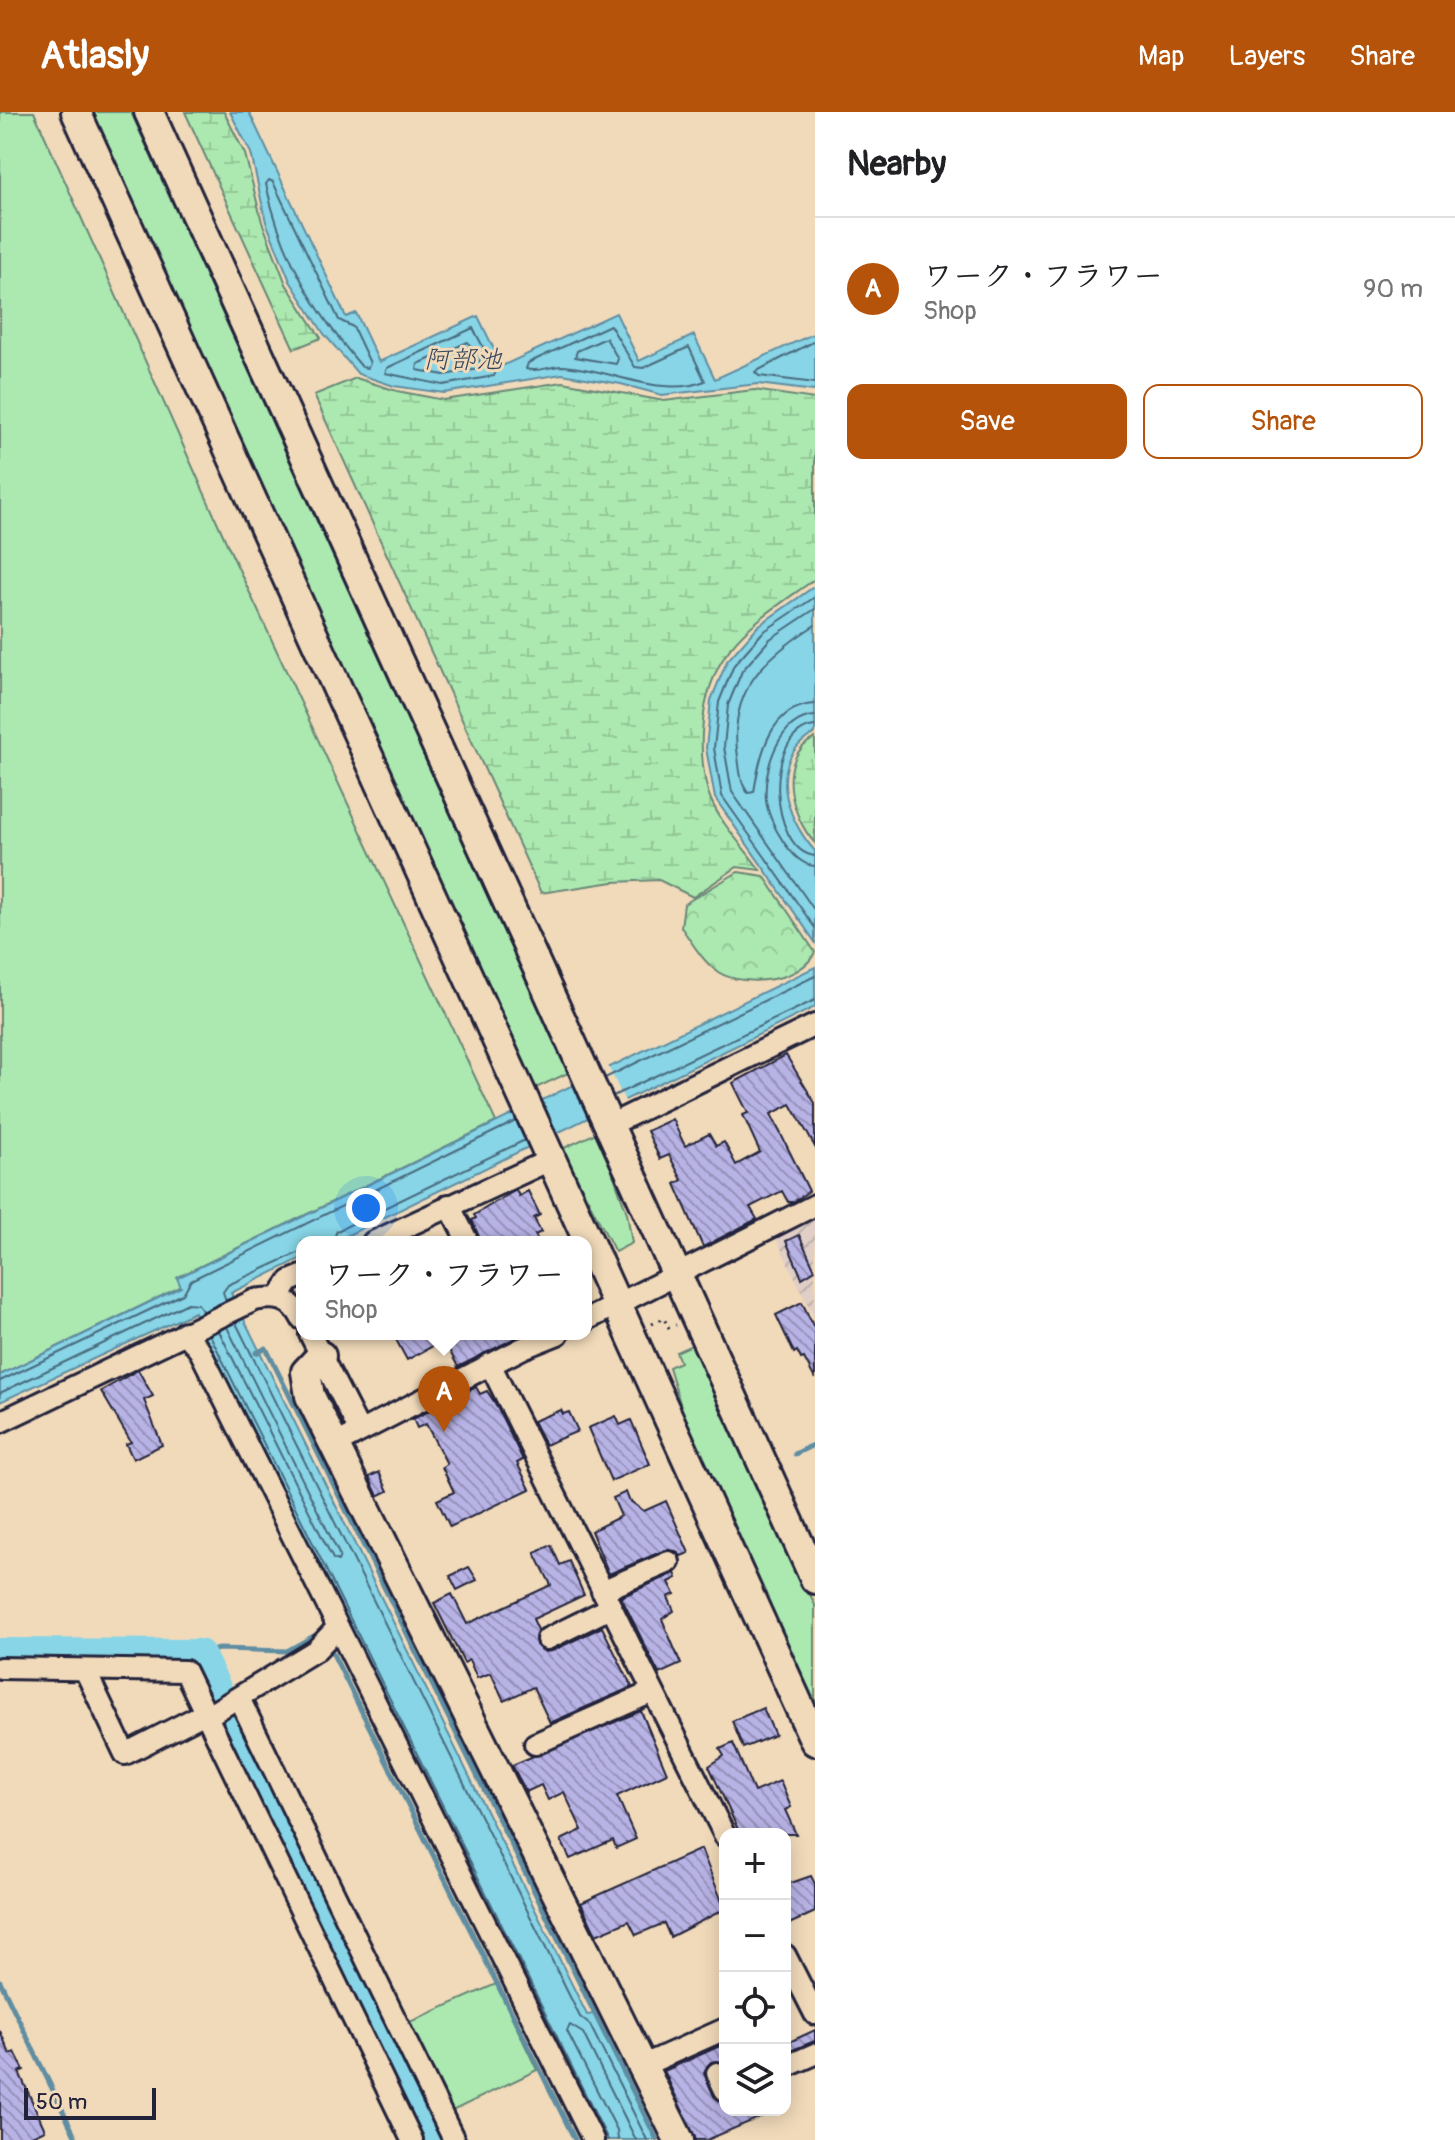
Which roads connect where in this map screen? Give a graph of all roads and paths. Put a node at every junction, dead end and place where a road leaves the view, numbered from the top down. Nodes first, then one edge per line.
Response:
1 (76, 112) edge
2 (149, 112) edge
3 (815, 1025) edge
4 (608, 1122) junction
5 (548, 1154) junction
6 (449, 1205) junction
7 (815, 1205) edge
8 (385, 1236) edge
9 (465, 1236) edge
10 (586, 1236) edge
11 (592, 1248) edge
12 (676, 1273) junction
13 (296, 1278) edge
14 (279, 1297) junction
15 (618, 1304) junction
16 (296, 1311) edge
17 (592, 1317) edge
18 (686, 1320) dead end
19 (649, 1325) dead end
20 (192, 1328) junction
21 (520, 1341) edge
22 (315, 1345) edge
23 (490, 1364) junction
24 (0, 1422) edge
25 (359, 1430) junction
26 (334, 1445) junction
27 (669, 1562) dead end
28 (815, 1579) edge
29 (606, 1600) junction
30 (329, 1637) junction
31 (547, 1639) dead end
32 (0, 1668) edge
33 (85, 1670) junction
34 (652, 1692) junction
35 (237, 1700) junction
36 (208, 1714) junction
37 (815, 1741) edge
38 (535, 1744) dead end
39 (721, 1828) edge
40 (791, 1965) edge
41 (812, 2001) edge
42 (791, 2003) edge
43 (719, 2032) edge
44 (815, 2054) edge
45 (791, 2064) edge
46 (642, 2066) junction
47 (412, 2140) edge
48 (454, 2140) edge
49 (593, 2140) edge
50 (679, 2140) edge

1 - 5 street
2 - 4 street
3 - 4 street
4 - 12 street
5 - 6 street
5 - 10 street
6 - 8 street
6 - 9 street
7 - 12 street
11 - 15 street
12 - 15 street
12 - 28 street
13 - 14 street
14 - 16 street
14 - 20 street
15 - 17 street
15 - 37 street
18 - 19 path
20 - 24 street
20 - 30 street
21 - 23 street
22 - 25 street
22 - 26 street
23 - 25 street
23 - 29 street
25 - 26 street
26 - 46 street
27 - 29 street
29 - 31 street
29 - 34 street
30 - 35 street
30 - 49 street
32 - 33 street
33 - 36 street
33 - 36 street
34 - 38 street
34 - 39 street
35 - 36 street
35 - 48 street
36 - 47 street
40 - 41 street
41 - 42 street
43 - 46 street
44 - 45 street
46 - 50 street

